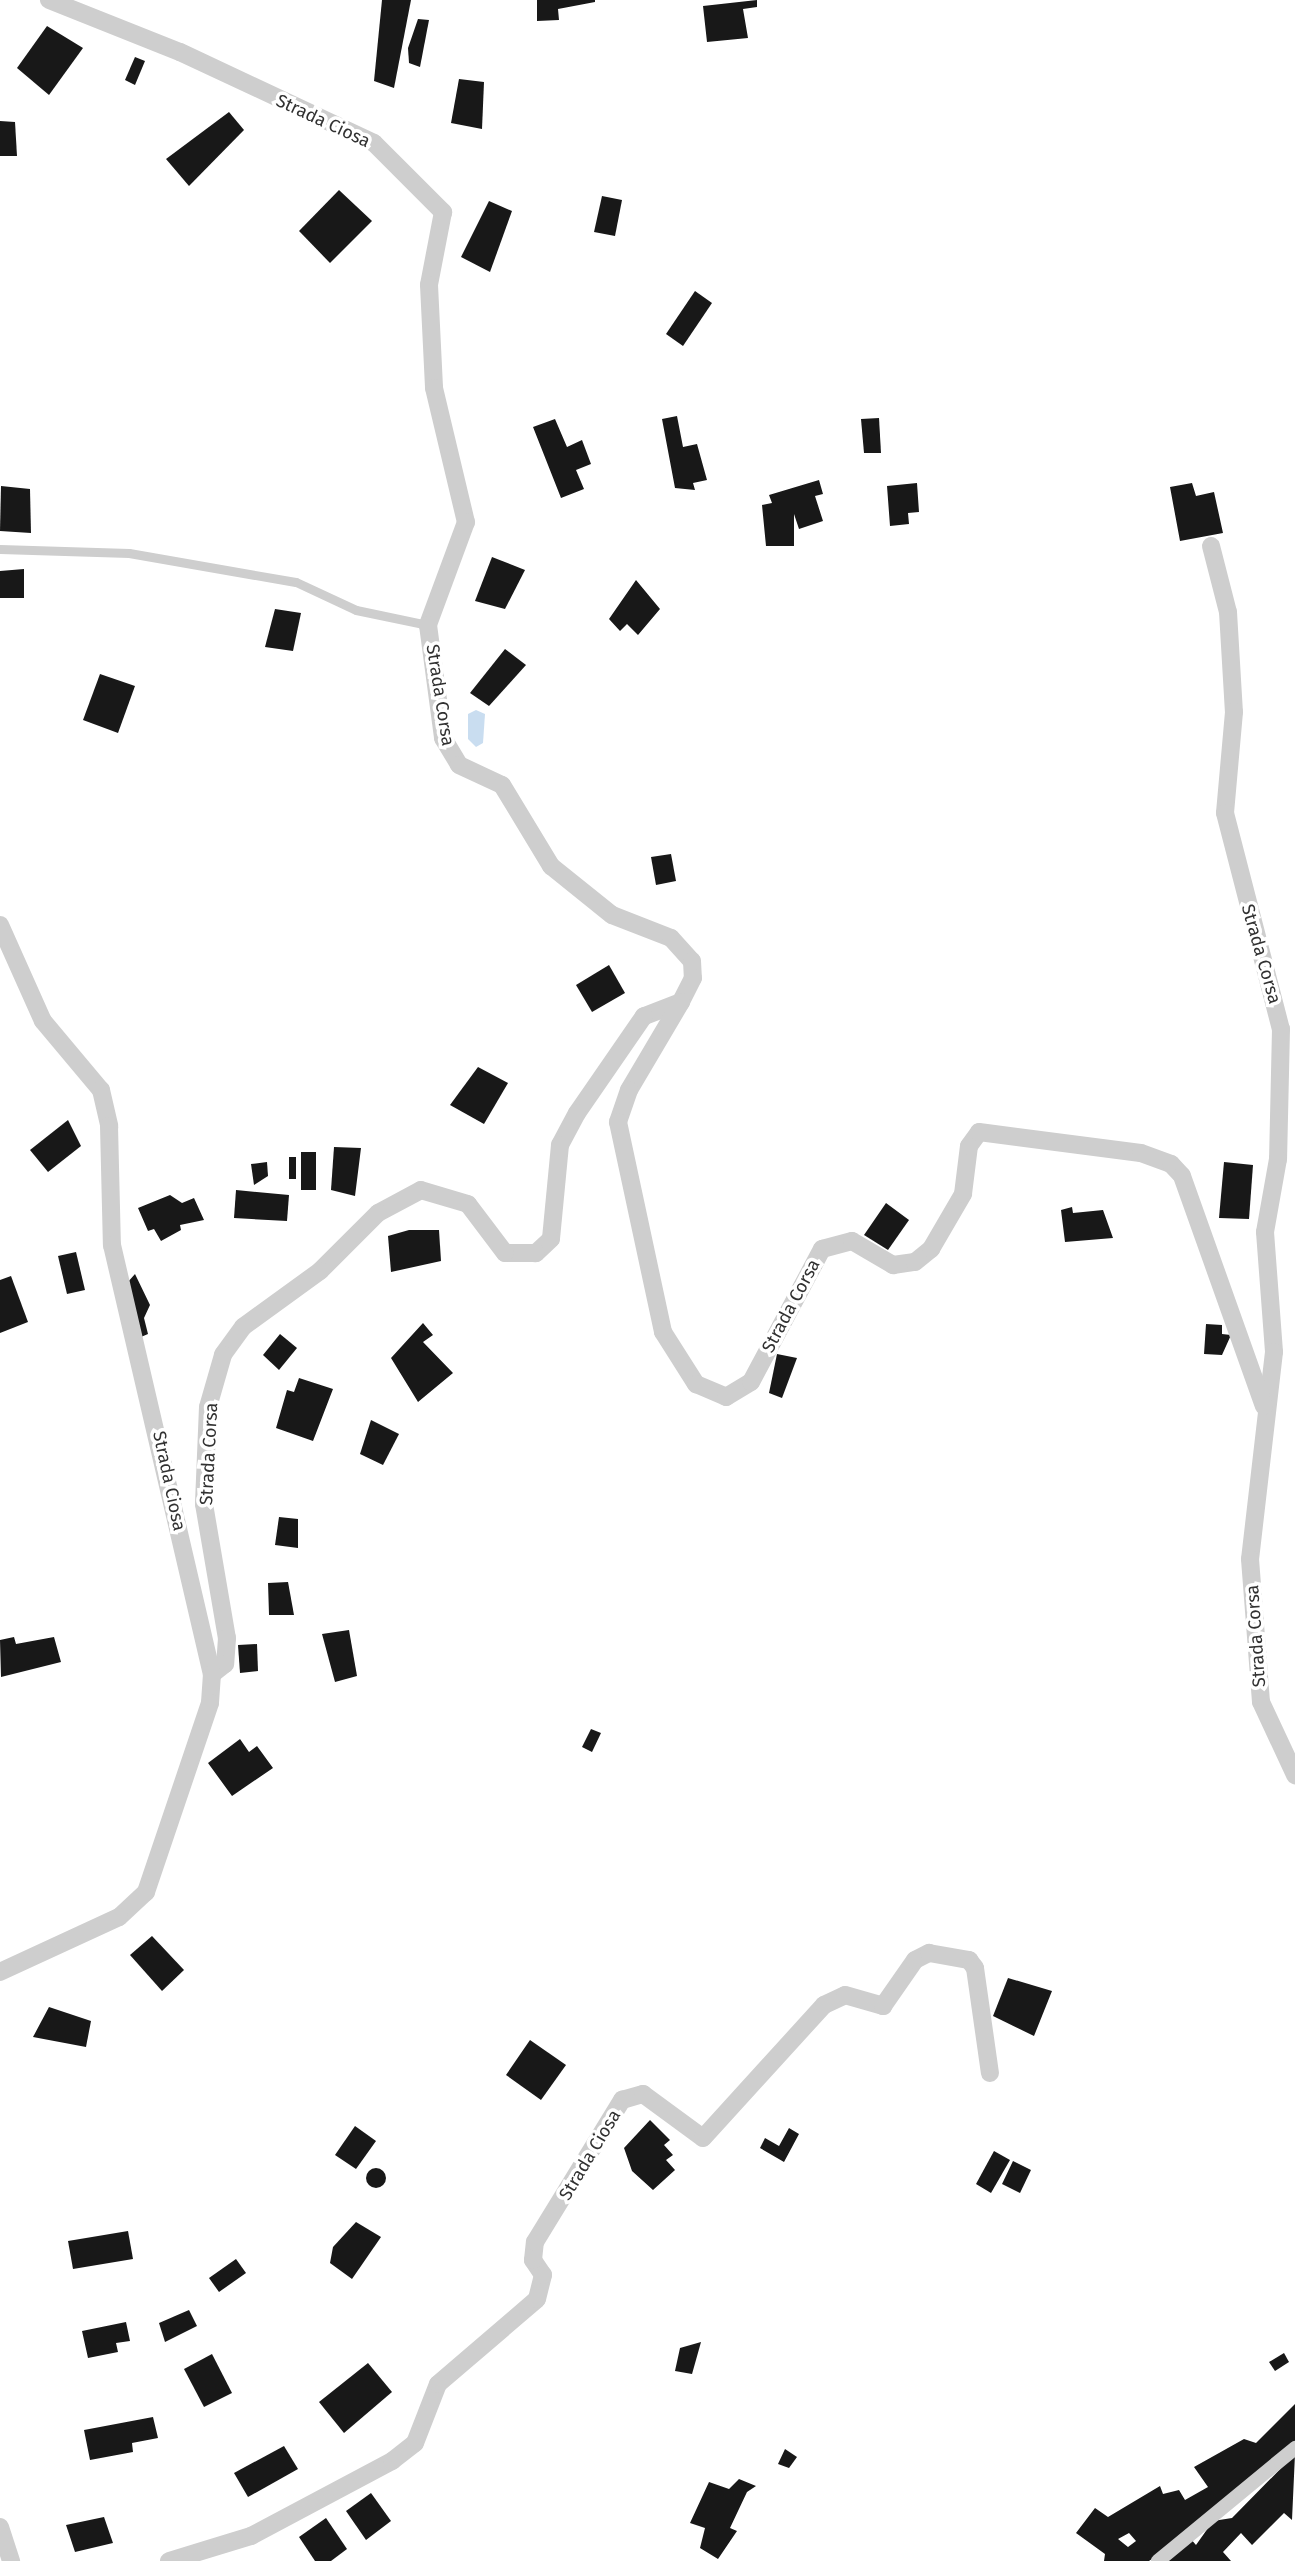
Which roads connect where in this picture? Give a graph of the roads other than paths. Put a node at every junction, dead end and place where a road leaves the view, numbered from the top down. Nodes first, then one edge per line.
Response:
1 (49, 0) edge
2 (466, 522) joint
3 (1211, 546) dead end
4 (0, 549) edge
5 (428, 625) junction
6 (0, 925) edge
7 (681, 1002) junction
8 (1264, 1406) junction
9 (212, 1674) junction
10 (1295, 1775) edge
11 (0, 1972) edge
12 (990, 2073) dead end
13 (1295, 2448) edge
14 (0, 2527) edge
15 (11, 2561) edge
16 (169, 2561) edge
17 (1158, 2561) edge

1 - 2 street, Strada Ciosa
2 - 5 street, Strada Corsa
3 - 8 street, Strada Corsa
4 - 5 lane
5 - 7 street, Strada Corsa
6 - 9 street, Strada Ciosa
7 - 8 street, Strada Corsa
7 - 9 street, Strada Corsa
8 - 10 street, Strada Corsa
9 - 11 street, Strada Ciosa
12 - 16 street, Strada Ciosa
13 - 17 street
14 - 15 street

